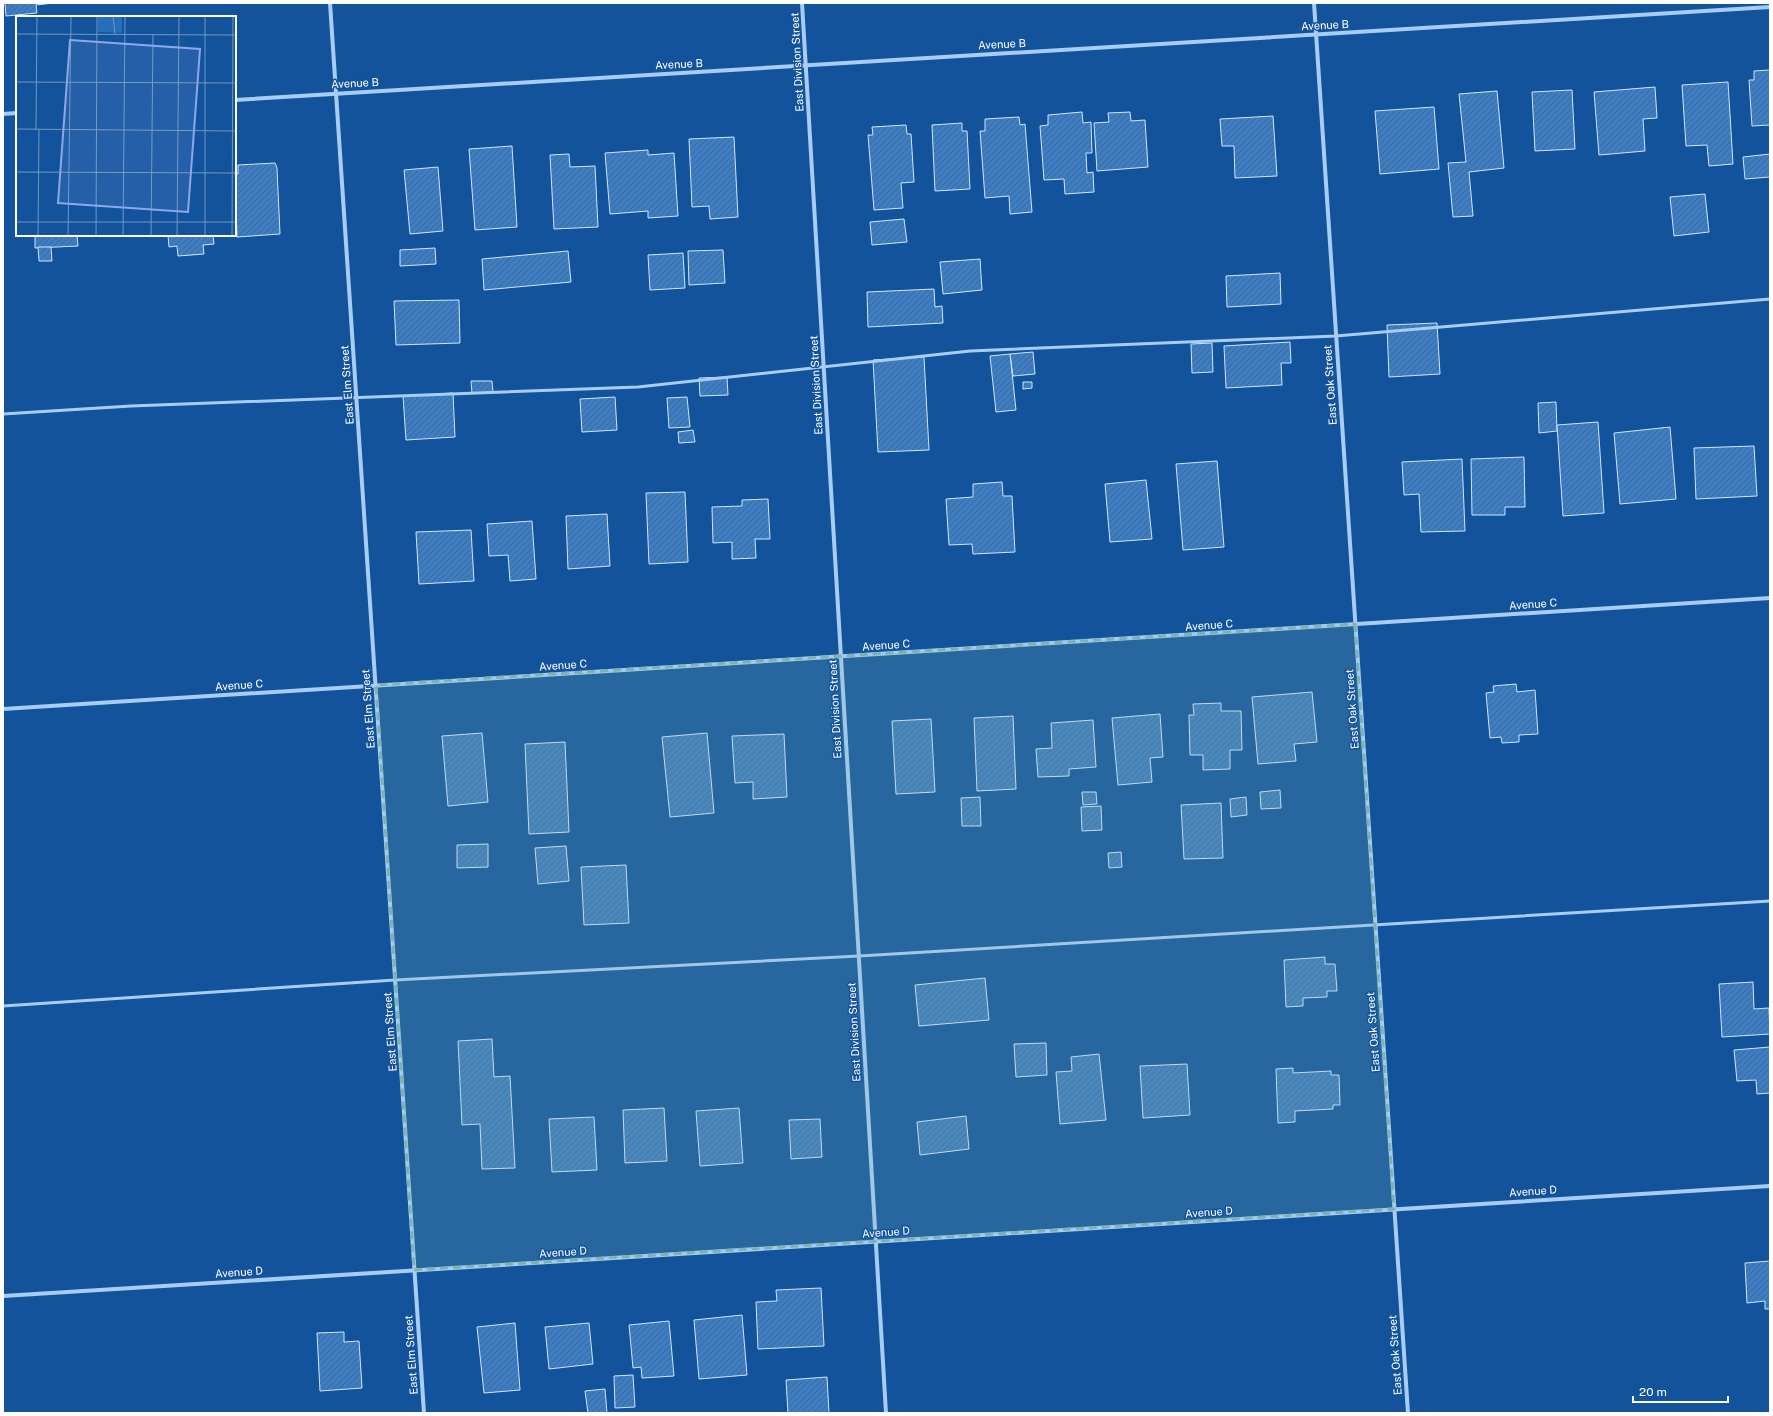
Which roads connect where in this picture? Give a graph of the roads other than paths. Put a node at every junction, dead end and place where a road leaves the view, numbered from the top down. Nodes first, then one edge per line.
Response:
1 (330, 3) edge
2 (802, 3) edge
3 (1314, 3) edge
4 (1770, 7) edge
5 (1316, 35) junction
6 (806, 65) junction
7 (336, 93) junction
8 (236, 100) edge
9 (16, 113) edge
10 (3, 114) edge
11 (1770, 299) edge
12 (1336, 336) junction
13 (824, 367) junction
14 (356, 397) junction
15 (3, 414) edge
16 (1770, 598) edge
17 (1355, 624) junction
18 (841, 657) junction
19 (376, 685) junction
20 (3, 709) edge
21 (1770, 901) edge
22 (1375, 923) junction
23 (859, 956) junction
24 (395, 980) junction
25 (3, 1006) edge
26 (1770, 1186) edge
27 (1394, 1209) junction
28 (876, 1242) junction
29 (414, 1270) junction
30 (3, 1296) edge
31 (424, 1413) edge
32 (886, 1413) edge
33 (1408, 1413) edge

1 - 7 street, East Elm Street
2 - 6 street, East Division Street
3 - 5 street, East Oak Street
4 - 5 street, Avenue B
5 - 6 street, Avenue B
5 - 12 street, East Oak Street
6 - 7 street, Avenue B
6 - 13 street, East Division Street
7 - 8 street, Avenue B
7 - 14 street, East Elm Street
9 - 10 street
11 - 12 lane
12 - 13 lane
12 - 17 street, East Oak Street
13 - 14 lane
13 - 18 street, East Division Street
14 - 15 lane
14 - 19 street, East Elm Street
16 - 17 street, Avenue C
17 - 18 street, Avenue C
17 - 22 street, East Oak Street
18 - 19 street, Avenue C
18 - 23 street, East Division Street
19 - 20 street, Avenue C
19 - 24 street, East Elm Street
21 - 22 lane
22 - 23 lane
22 - 27 street, East Oak Street
23 - 24 lane
23 - 28 street, East Division Street
24 - 25 lane
24 - 29 street, East Elm Street
26 - 27 street, Avenue D
27 - 28 street, Avenue D
27 - 33 street, East Oak Street
28 - 29 street, Avenue D
28 - 32 street, East Division Street
29 - 30 street, Avenue D
29 - 31 street, East Elm Street

